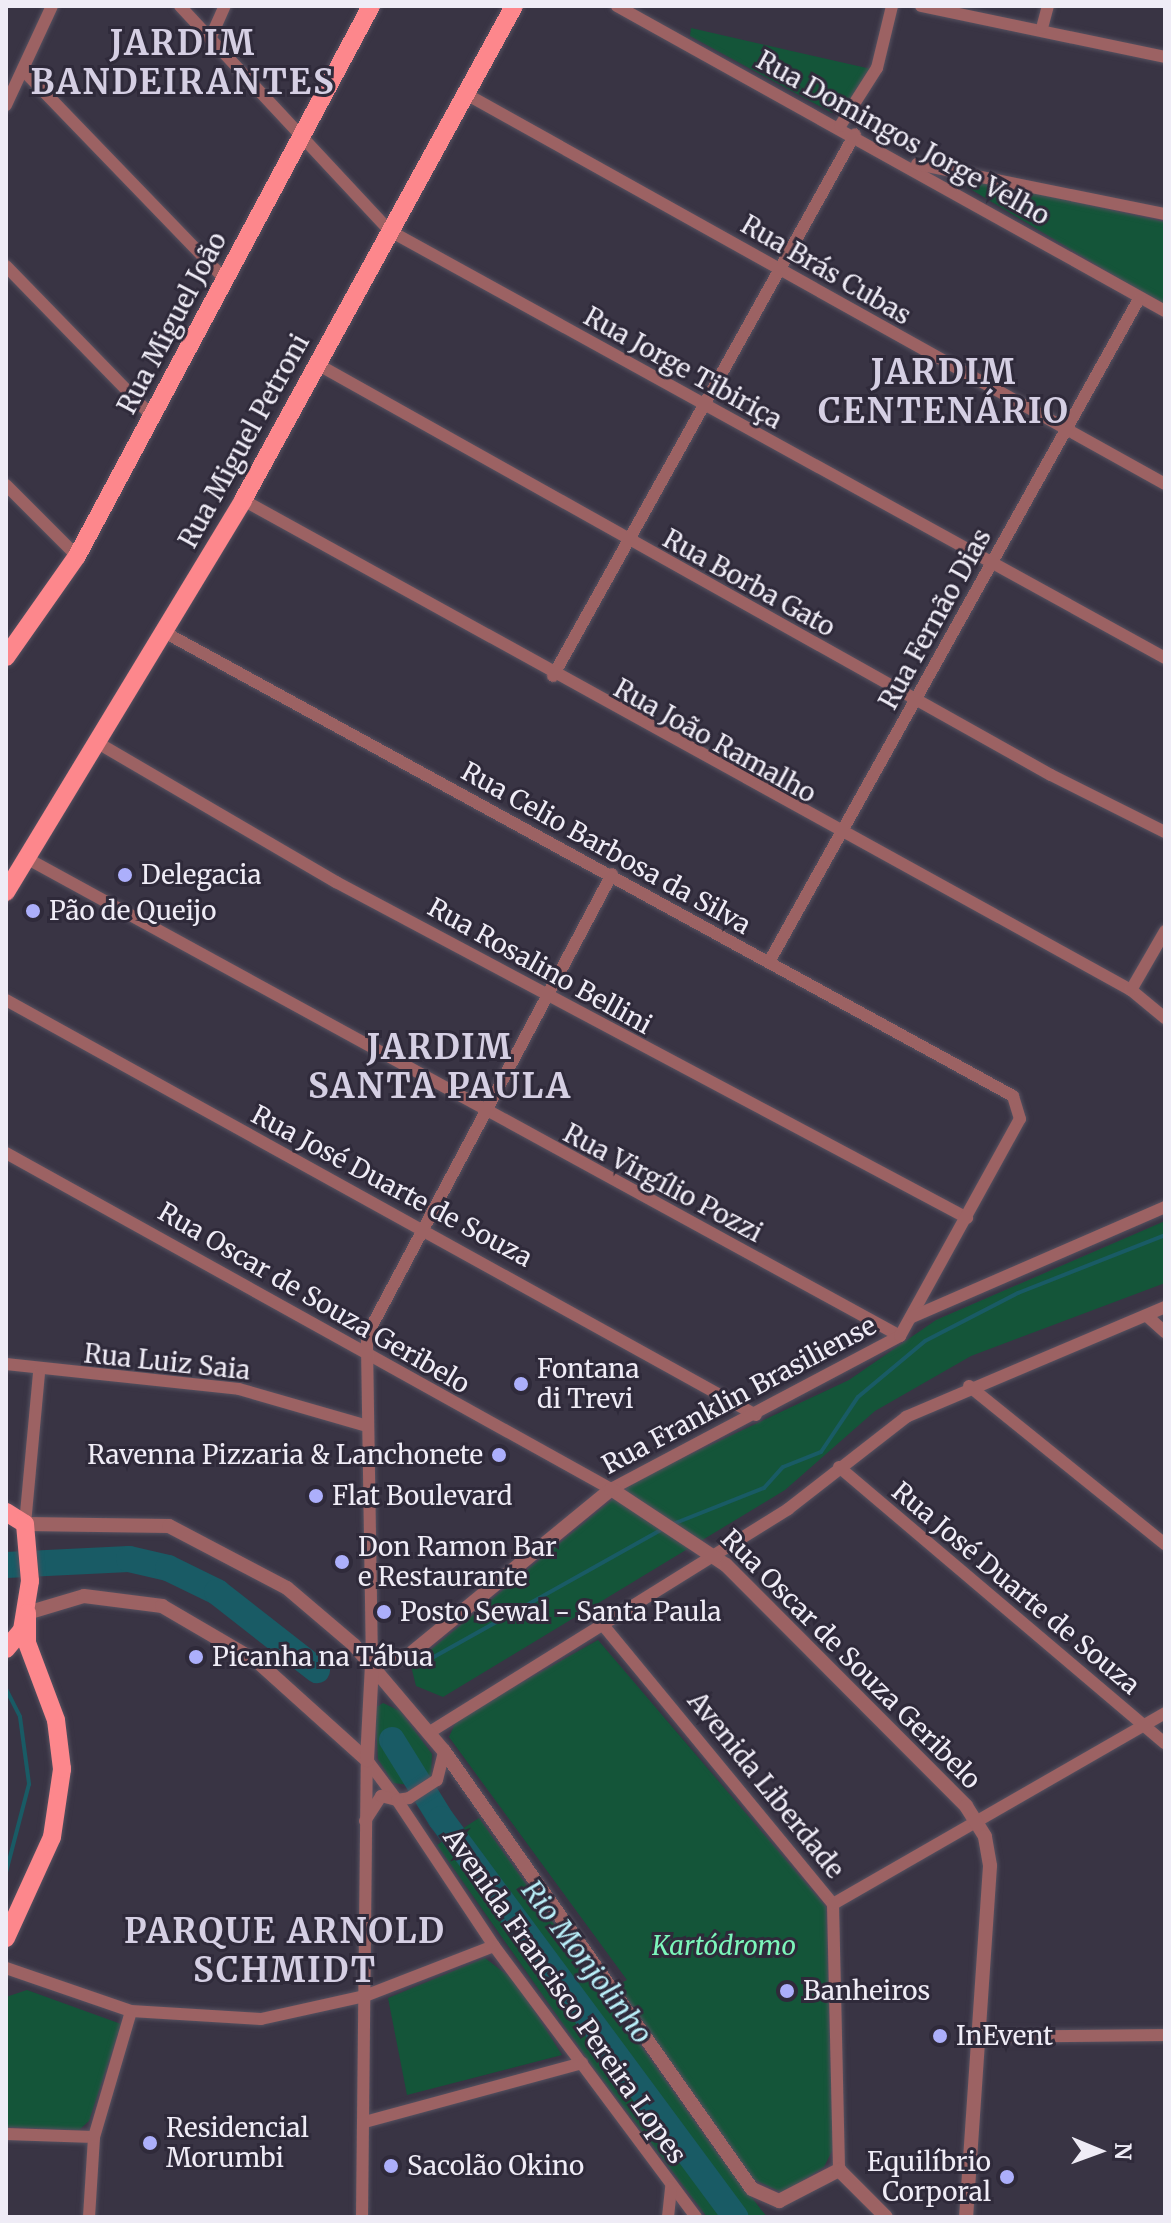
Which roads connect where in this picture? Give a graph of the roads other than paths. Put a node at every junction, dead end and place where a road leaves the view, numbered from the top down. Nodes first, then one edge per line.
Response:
1 (52, 6) edge
2 (180, 6) edge
3 (225, 6) edge
4 (371, 6) edge
5 (514, 6) edge
6 (617, 6) edge
7 (892, 6) edge
8 (921, 6) edge
9 (1048, 6) edge
10 (1042, 28) junction
11 (210, 39) junction
12 (1165, 57) edge
13 (23, 70) junction
14 (466, 94) junction
15 (6, 105) edge
16 (840, 126) junction
17 (855, 134) junction
18 (301, 135) junction
19 (906, 162) junction
20 (1165, 214) edge
21 (390, 231) junction
22 (6, 266) edge
23 (781, 268) junction
24 (226, 280) junction
25 (1140, 297) junction
26 (1165, 311) edge
27 (317, 364) junction
28 (705, 404) junction
29 (152, 416) junction
30 (1068, 428) junction
31 (1165, 484) edge
32 (6, 485) edge
33 (243, 500) junction
34 (627, 541) junction
35 (77, 556) junction
36 (989, 565) junction
37 (166, 633) junction
38 (6, 657) edge
39 (1165, 658) edge
40 (553, 676) junction
41 (915, 700) junction
42 (98, 743) junction
43 (1165, 832) edge
44 (840, 836) junction
45 (28, 859) junction
46 (612, 874) junction
47 (6, 892) edge
48 (1165, 931) edge
49 (769, 962) junction
50 (1131, 990) junction
51 (550, 996) junction
52 (6, 1000) edge
53 (1165, 1018) edge
54 (1021, 1105) joint
55 (484, 1111) junction
56 (6, 1153) edge
57 (1165, 1207) edge
58 (967, 1218) junction
59 (422, 1227) junction
60 (1165, 1307) edge
61 (1147, 1316) junction
62 (912, 1317) junction
63 (1165, 1332) edge
64 (900, 1336) junction
65 (365, 1358) junction
66 (6, 1364) edge
67 (39, 1372) junction
68 (969, 1386) junction
69 (756, 1415) junction
70 (367, 1426) junction
71 (839, 1467) junction
72 (611, 1489) junction
73 (6, 1512) edge
74 (25, 1532) junction
75 (1165, 1544) edge
76 (712, 1554) junction
77 (27, 1613) junction
78 (603, 1625) junction
79 (6, 1649) edge
80 (372, 1664) junction
81 (1165, 1713) edge
82 (1143, 1725) junction
83 (430, 1732) junction
84 (1165, 1743) edge
85 (444, 1757) junction
86 (367, 1760) junction
87 (397, 1800) junction
88 (976, 1819) junction
89 (365, 1821) junction
90 (833, 1904) junction
91 (6, 1938) edge
92 (494, 1946) junction
93 (6, 1968) edge
94 (25, 1975) junction
95 (6, 1977) edge
96 (365, 1996) junction
97 (131, 2011) junction
98 (1165, 2035) edge
99 (973, 2037) junction
100 (582, 2063) junction
101 (365, 2122) junction
102 (6, 2134) edge
103 (94, 2137) junction
104 (839, 2170) junction
105 (671, 2187) junction
106 (89, 2217) edge
107 (362, 2217) edge
108 (668, 2217) edge
109 (696, 2217) edge
110 (886, 2217) edge
111 (966, 2217) edge

1 - 13 street
2 - 11 street, Rua Jorge Tibiriça
3 - 11 street
4 - 18 main road, Rua Miguel João
5 - 14 main road, Rua Miguel Petroni
6 - 16 street, Rua Domingos Jorge Velho
7 - 16 street
8 - 10 street
9 - 10 street
10 - 12 street
11 - 18 street, Rua Jorge Tibiriça
13 - 15 street
13 - 24 street
14 - 21 main road, Rua Miguel Petroni
14 - 23 street, Rua Brás Cubas
16 - 17 street, Rua Domingos Jorge Velho
17 - 19 street, Rua Domingos Jorge Velho
17 - 23 street
18 - 21 street, Rua Jorge Tibiriça
18 - 24 main road, Rua Miguel João
19 - 20 street
19 - 25 street, Rua Domingos Jorge Velho
21 - 27 main road, Rua Miguel Petroni
21 - 28 street, Rua Jorge Tibiriça
22 - 29 street
23 - 28 street
23 - 30 street, Rua Brás Cubas
24 - 29 main road, Rua Miguel João
25 - 26 street, Rua Domingos Jorge Velho
25 - 30 street, Rua Fernão Dias
27 - 33 main road, Rua Miguel Petroni
27 - 34 street, Rua Borba Gato
28 - 34 street
28 - 36 street, Rua Jorge Tibiriça
29 - 35 main road, Rua Miguel João
30 - 31 street, Rua Brás Cubas
30 - 36 street, Rua Fernão Dias
32 - 35 street
33 - 37 main road, Rua Miguel Petroni
33 - 40 street, Rua João Ramalho
34 - 40 street
34 - 41 street, Rua Borba Gato
35 - 38 main road, Rua Miguel João
36 - 39 street, Rua Jorge Tibiriça
36 - 41 street, Rua Fernão Dias
37 - 42 main road, Rua Miguel Petroni
37 - 46 street, Rua Celio Barbosa da Silva
40 - 44 street, Rua João Ramalho
41 - 43 street, Rua Borba Gato
41 - 44 street, Rua Fernão Dias
42 - 45 main road, Rua Miguel Petroni
42 - 51 street, Rua Rosalino Bellini
44 - 49 street, Rua Fernão Dias
44 - 50 street, Rua João Ramalho
45 - 47 main road, Rua Miguel Petroni
45 - 55 street, Rua Virgílio Pozzi
46 - 49 street, Rua Celio Barbosa da Silva
46 - 51 street
48 - 50 street
49 - 54 street, Rua Celio Barbosa da Silva
50 - 53 street, Rua João Ramalho
51 - 55 street
51 - 58 street, Rua Rosalino Bellini
52 - 59 street, Rua José Duarte de Souza
54 - 58 street, Rua Franklin Brasiliense
55 - 59 street
55 - 64 street, Rua Virgílio Pozzi
56 - 65 street, Rua Oscar de Souza Geribelo
57 - 62 street
58 - 62 street, Rua Franklin Brasiliense
59 - 65 street
59 - 69 street, Rua José Duarte de Souza
60 - 61 street
61 - 63 street
61 - 68 street
62 - 64 street, Rua Franklin Brasiliense
64 - 69 street, Rua Franklin Brasiliense
65 - 70 street
65 - 72 street, Rua Oscar de Souza Geribelo
66 - 67 street, Rua Luiz Saia
67 - 70 street, Rua Luiz Saia
67 - 74 street
68 - 71 street
68 - 75 street
69 - 72 street, Rua Franklin Brasiliense
70 - 80 street
71 - 76 street
71 - 82 street, Rua José Duarte de Souza
72 - 76 street, Rua Oscar de Souza Geribelo
72 - 80 street, Rua Franklin Brasiliense
73 - 74 main road
74 - 77 main road
74 - 80 street
76 - 78 street
76 - 88 street, Rua Oscar de Souza Geribelo
77 - 79 main road
77 - 86 street
77 - 91 main road
78 - 83 street
78 - 90 street, Avenida Liberdade
80 - 83 street
80 - 86 street
81 - 82 street
82 - 84 street, Rua José Duarte de Souza
82 - 88 street
83 - 85 street
85 - 87 street
85 - 104 street
86 - 87 street, Avenida Francisco Pereira Lopes
86 - 89 street
87 - 89 street
87 - 92 street, Avenida Francisco Pereira Lopes
88 - 90 street
88 - 99 street, Rua Oscar de Souza Geribelo
89 - 96 street
90 - 104 street, Avenida Liberdade
92 - 96 street
92 - 100 street, Avenida Francisco Pereira Lopes
93 - 94 street
94 - 95 street
94 - 97 street
96 - 97 street
96 - 101 street
97 - 103 street
98 - 99 street
99 - 111 street, Rua Oscar de Souza Geribelo
100 - 101 street
100 - 105 street, Avenida Francisco Pereira Lopes
101 - 107 street
102 - 103 street
103 - 106 street
104 - 110 street
105 - 108 street
105 - 109 street, Avenida Francisco Pereira Lopes

